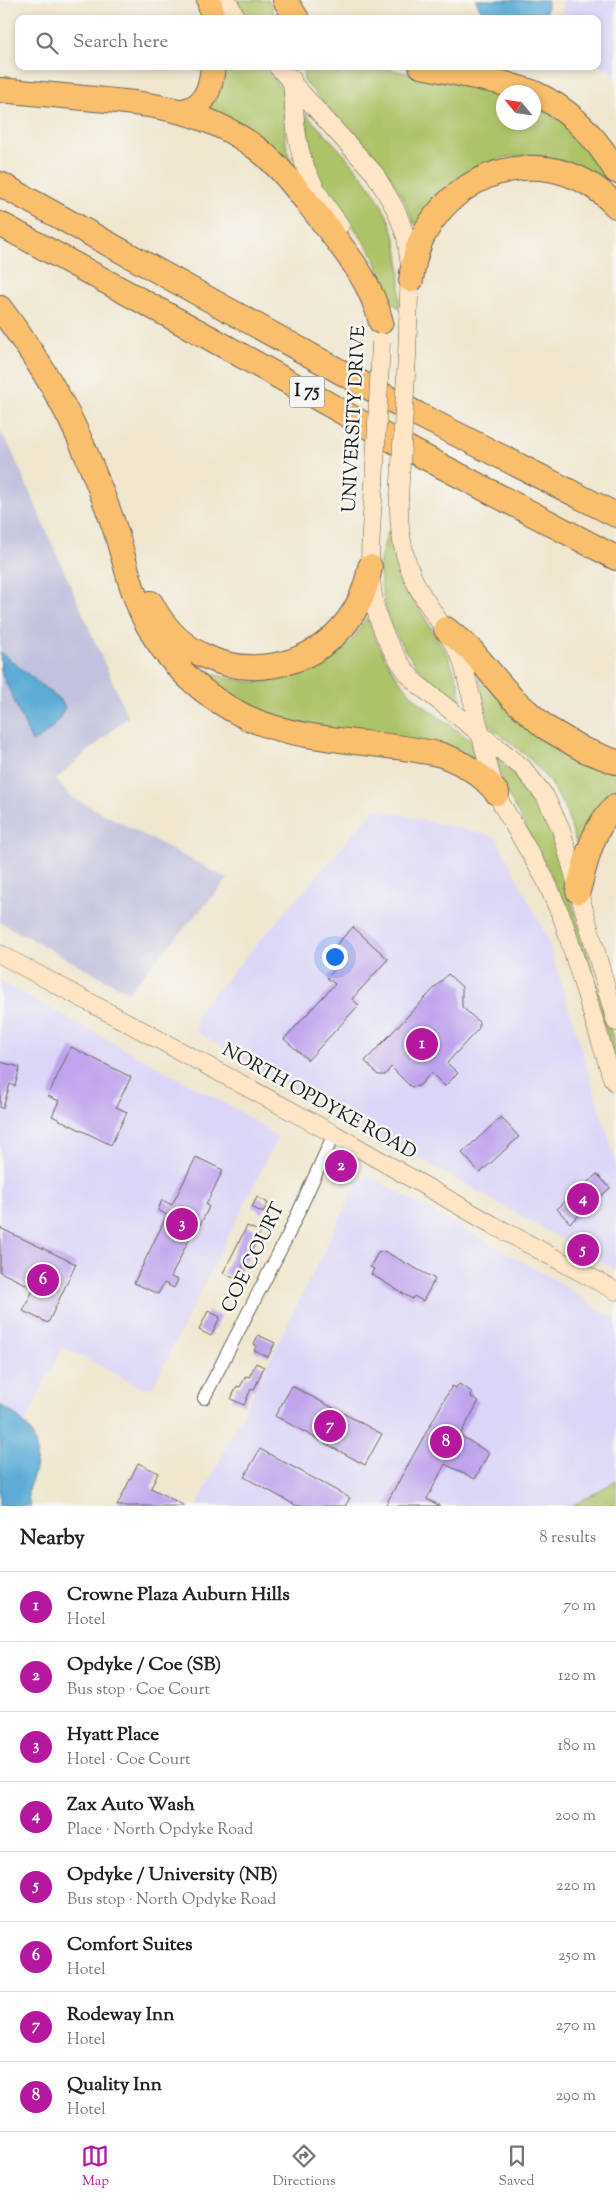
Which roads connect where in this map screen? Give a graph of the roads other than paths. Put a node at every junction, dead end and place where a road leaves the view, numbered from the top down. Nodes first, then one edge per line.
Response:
1 (209, 0) edge
2 (227, 0) edge
3 (283, 0) edge
4 (212, 15) edge
5 (235, 15) edge
6 (285, 15) edge
7 (294, 15) edge
8 (212, 70) edge
9 (440, 70) edge
10 (292, 75) edge
11 (508, 85) edge
12 (0, 90) edge
13 (541, 98) edge
14 (182, 111) junction
15 (616, 171) edge
16 (0, 184) edge
17 (616, 206) edge
18 (0, 224) edge
19 (411, 280) junction
20 (0, 308) edge
21 (381, 332) junction
22 (616, 515) edge
23 (115, 530) junction
24 (616, 558) edge
25 (370, 567) junction
26 (446, 629) junction
27 (481, 734) junction
28 (616, 762) edge
29 (497, 793) junction
30 (616, 806) edge
31 (578, 891) junction
32 (0, 954) edge
33 (616, 1022) edge
34 (616, 1083) edge
35 (334, 1134) junction
36 (616, 1291) edge
37 (204, 1398) dead end

1 - 4 highway
2 - 5 main road
3 - 6 main road
3 - 7 highway
8 - 14 highway
9 - 11 highway
10 - 19 main road
10 - 21 main road, UNIVERSITY DRIVE
12 - 14 highway
13 - 15 highway
14 - 21 highway
16 - 22 highway, I 75
17 - 19 highway
18 - 24 highway, I 75
19 - 26 main road, bridge
20 - 23 highway
21 - 25 main road, UNIVERSITY DRIVE, bridge
23 - 25 highway
23 - 29 highway
25 - 27 main road, UNIVERSITY DRIVE
26 - 27 main road
26 - 28 highway
27 - 29 main road
27 - 31 main road, UNIVERSITY DRIVE
29 - 34 main road
30 - 31 highway
31 - 33 main road, UNIVERSITY DRIVE
32 - 35 main road, NORTH OPDYKE ROAD
35 - 36 main road, NORTH OPDYKE ROAD
35 - 37 street, COE COURT

